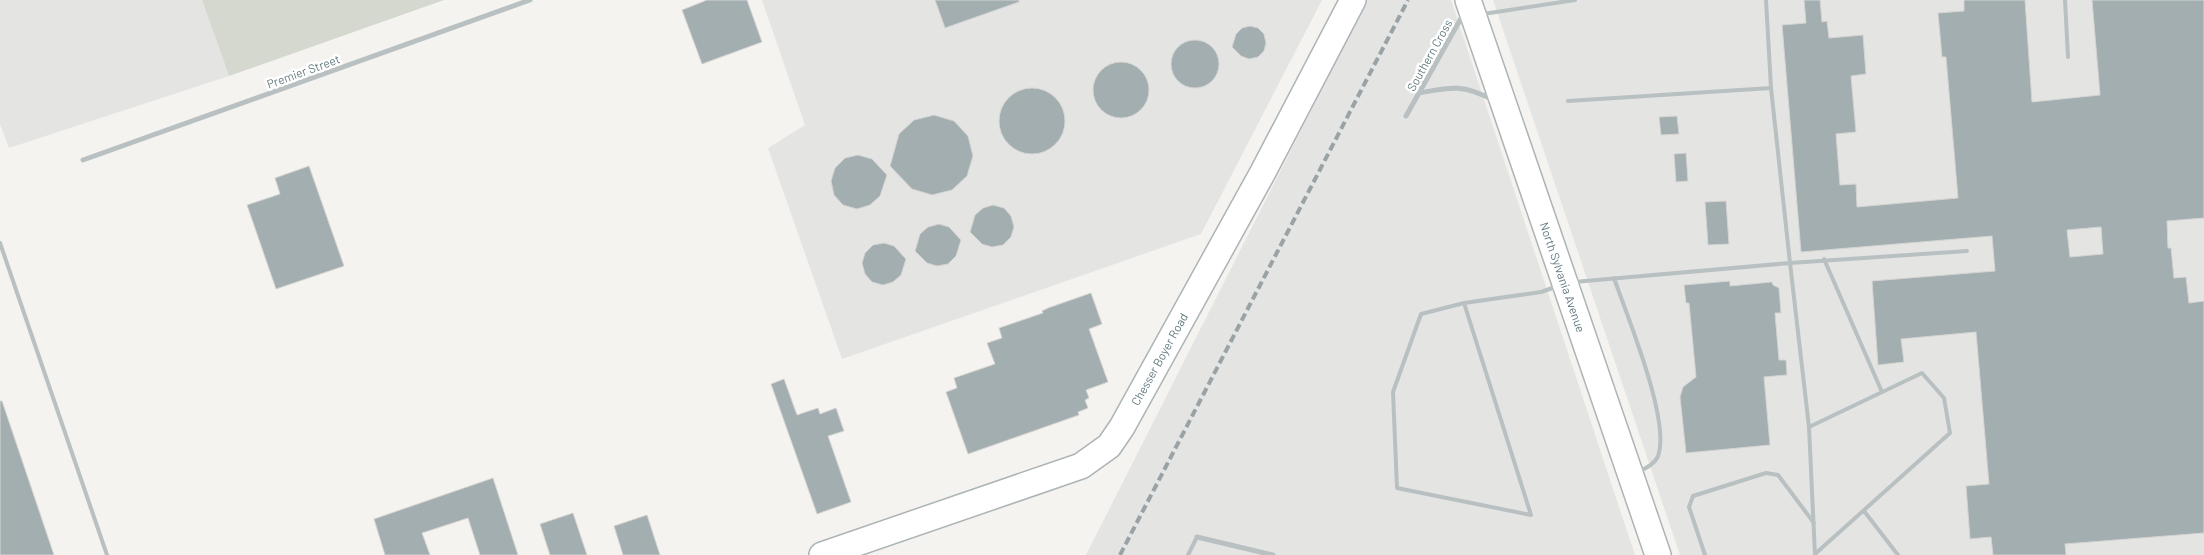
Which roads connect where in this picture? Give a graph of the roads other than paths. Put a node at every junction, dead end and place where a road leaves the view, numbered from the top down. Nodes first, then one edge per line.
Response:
1 (530, 0) edge
2 (1353, 0) edge
3 (1575, 0) edge
4 (1766, 0) edge
5 (2065, 0) edge
6 (1470, 6) edge
7 (2068, 57) dead end
8 (1771, 88) junction
9 (1419, 92) junction
10 (1568, 100) dead end
11 (1506, 112) junction
12 (1406, 116) dead end
13 (84, 160) dead end
14 (0, 243) edge
15 (1967, 251) dead end
16 (1824, 259) junction
17 (1790, 263) junction
18 (1614, 278) junction
19 (1565, 283) junction
20 (1464, 303) junction
21 (1882, 392) junction
22 (1809, 427) junction
23 (1630, 474) junction
24 (1864, 511) junction
25 (1814, 523) junction
26 (1197, 537) joint
27 (1815, 554) edge
28 (107, 555) edge
29 (822, 555) edge
30 (1188, 555) edge
31 (1273, 555) edge
32 (1658, 555) edge
33 (1705, 555) edge
34 (1898, 555) edge

1 - 13 street, Premier Street
2 - 29 street, Chesser Boyer Road
3 - 6 lane
4 - 8 lane
5 - 7 lane
6 - 9 street, Southern Cross
6 - 11 street, North Sylvania Avenue
8 - 10 lane
8 - 17 lane
9 - 11 street
9 - 12 street, Southern Cross
11 - 19 street, North Sylvania Avenue
14 - 28 lane
15 - 16 lane
16 - 17 lane
16 - 21 lane
17 - 18 lane
17 - 22 lane
18 - 19 lane
18 - 23 lane
19 - 20 lane
19 - 23 street, North Sylvania Avenue
20 - 20 lane
21 - 22 lane
21 - 24 lane
22 - 25 lane
23 - 32 street, North Sylvania Avenue
24 - 27 lane
24 - 34 lane
25 - 27 lane
25 - 33 lane
26 - 30 lane
26 - 31 street

